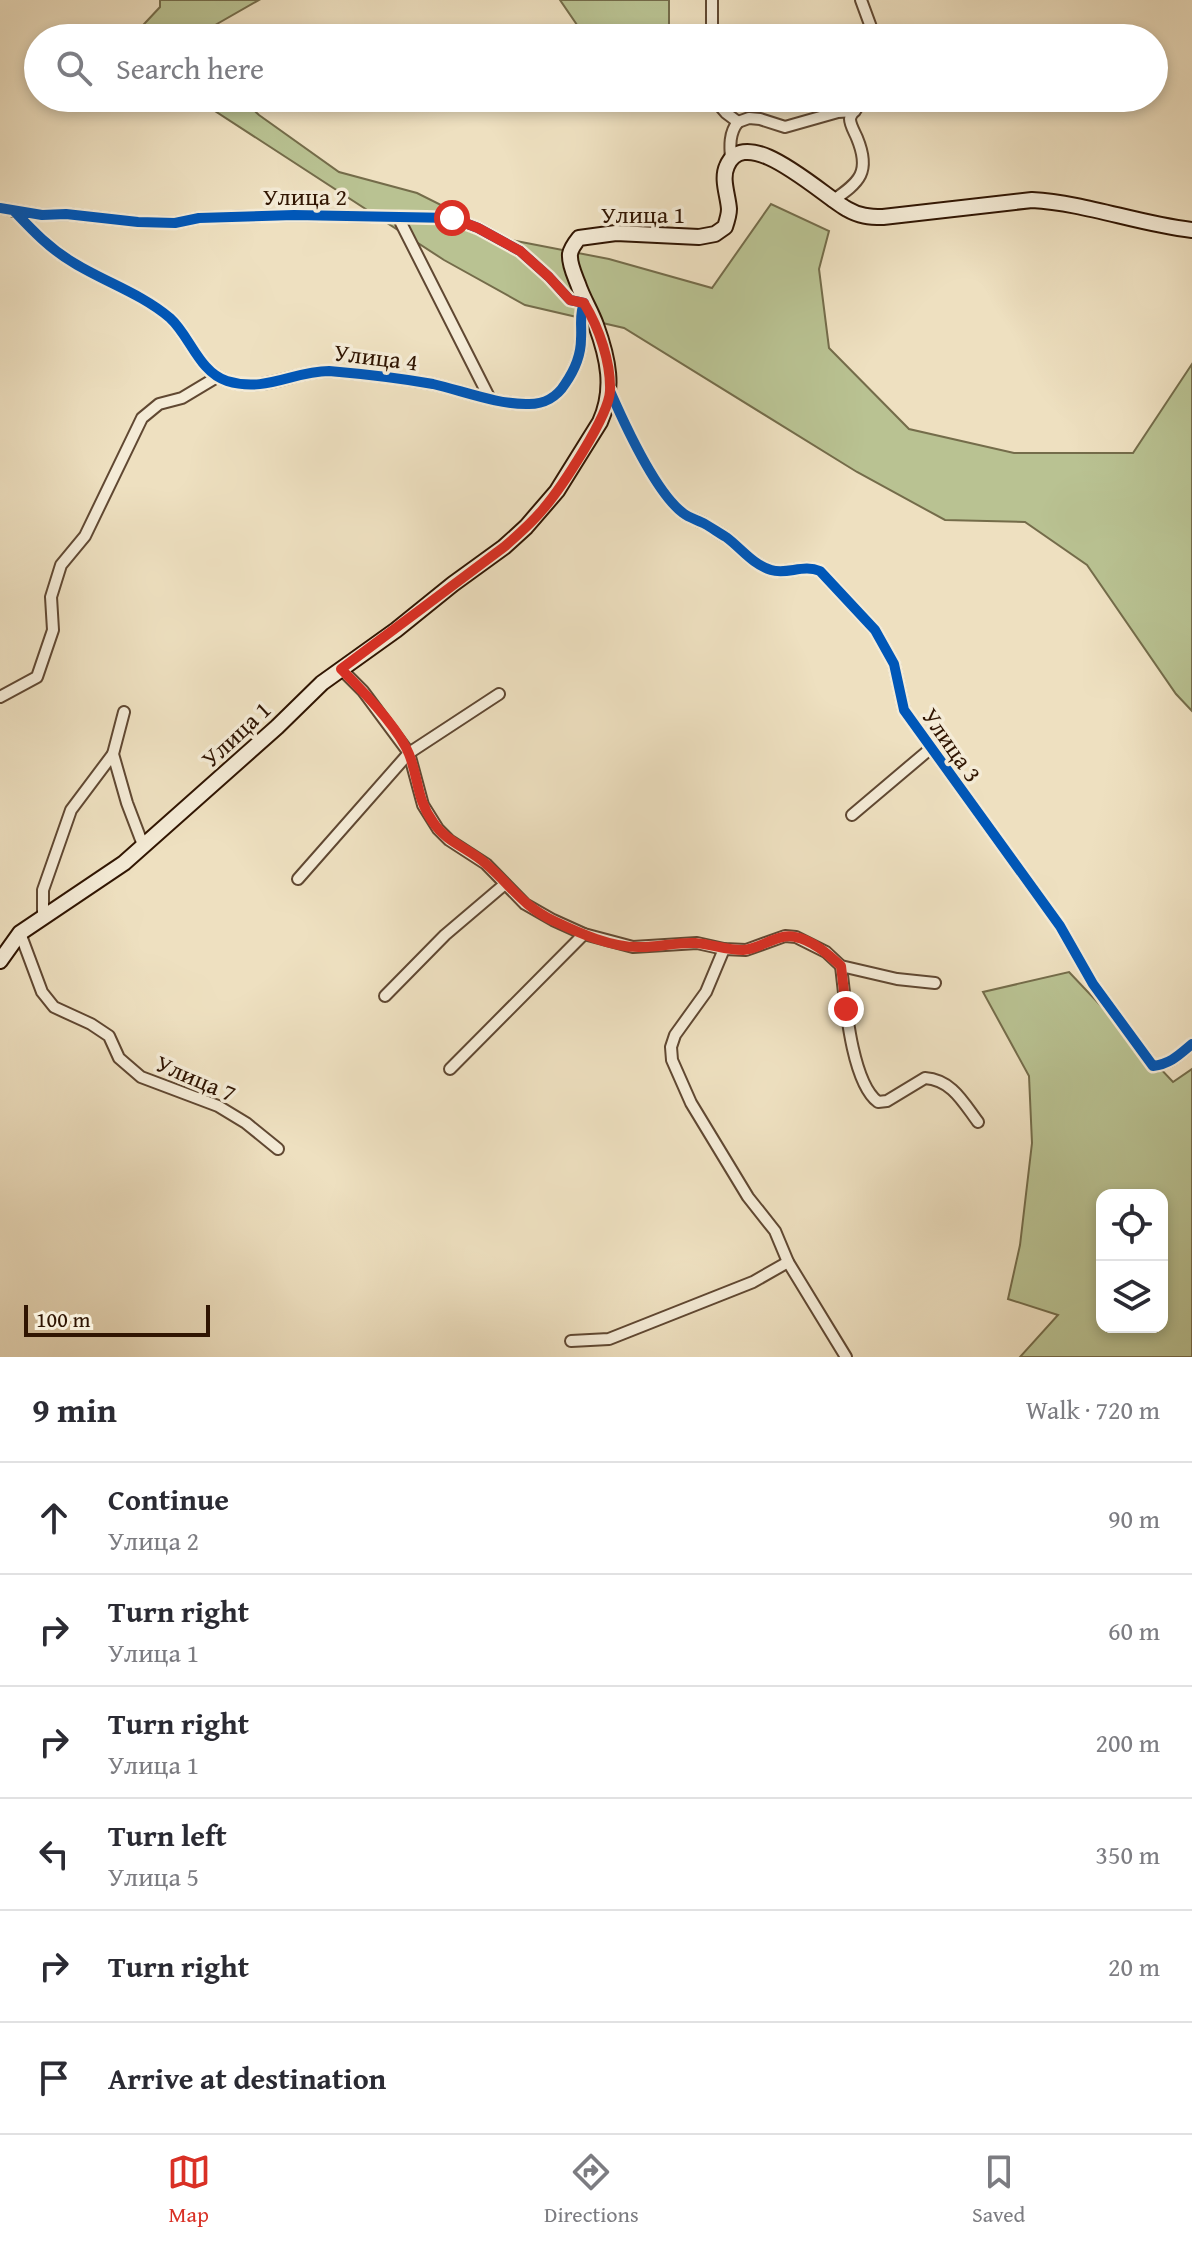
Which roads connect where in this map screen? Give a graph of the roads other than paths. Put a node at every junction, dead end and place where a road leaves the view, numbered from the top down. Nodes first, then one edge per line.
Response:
1 (712, 0) edge
2 (861, 0) edge
3 (712, 24) edge
4 (870, 24) edge
5 (725, 112) edge
6 (838, 112) edge
7 (854, 112) edge
8 (738, 122) junction
9 (731, 159) junction
10 (832, 201) junction
11 (0, 208) edge
12 (14, 211) junction
13 (401, 223) dead end
14 (1192, 230) edge
15 (584, 303) junction
16 (217, 377) junction
17 (610, 391) junction
18 (489, 397) junction
19 (341, 669) junction
20 (499, 694) dead end
21 (0, 697) edge
22 (124, 712) dead end
23 (930, 749) junction
24 (409, 753) junction
25 (113, 754) junction
26 (852, 815) dead end
27 (143, 845) junction
28 (298, 879) dead end
29 (505, 884) junction
30 (43, 918) junction
31 (20, 933) junction
32 (584, 934) junction
33 (724, 949) junction
34 (0, 961) edge
35 (841, 966) junction
36 (935, 983) dead end
37 (385, 996) dead end
38 (1192, 1044) edge
39 (450, 1069) dead end
40 (978, 1122) dead end
41 (278, 1149) dead end
42 (788, 1262) junction
43 (571, 1341) dead end
44 (846, 1357) edge

1 - 3 street
2 - 4 street
5 - 8 street
6 - 8 street
7 - 10 street
8 - 9 street
9 - 10 main road
9 - 15 main road, Улица 1
10 - 14 main road
11 - 12 street, Улица 2
12 - 15 street, Улица 2
12 - 16 street
13 - 18 street
15 - 17 main road, Улица 1
15 - 18 street, Улица 4
16 - 18 street, Улица 4
16 - 21 street
17 - 19 main road, Улица 1
17 - 23 street, Улица 3
19 - 24 street
19 - 27 main road, Улица 1
20 - 24 street
22 - 25 street
23 - 26 street
23 - 38 street, Улица 3
24 - 28 street
24 - 29 street
25 - 27 street
25 - 30 street
27 - 30 main road, Улица 1
29 - 32 street
29 - 37 street
30 - 31 main road, Улица 1
31 - 34 main road, Улица 1
31 - 41 street, Улица 7
32 - 33 street
32 - 39 street
33 - 35 street
33 - 42 street
35 - 36 street
35 - 40 street
42 - 43 street
42 - 44 street

